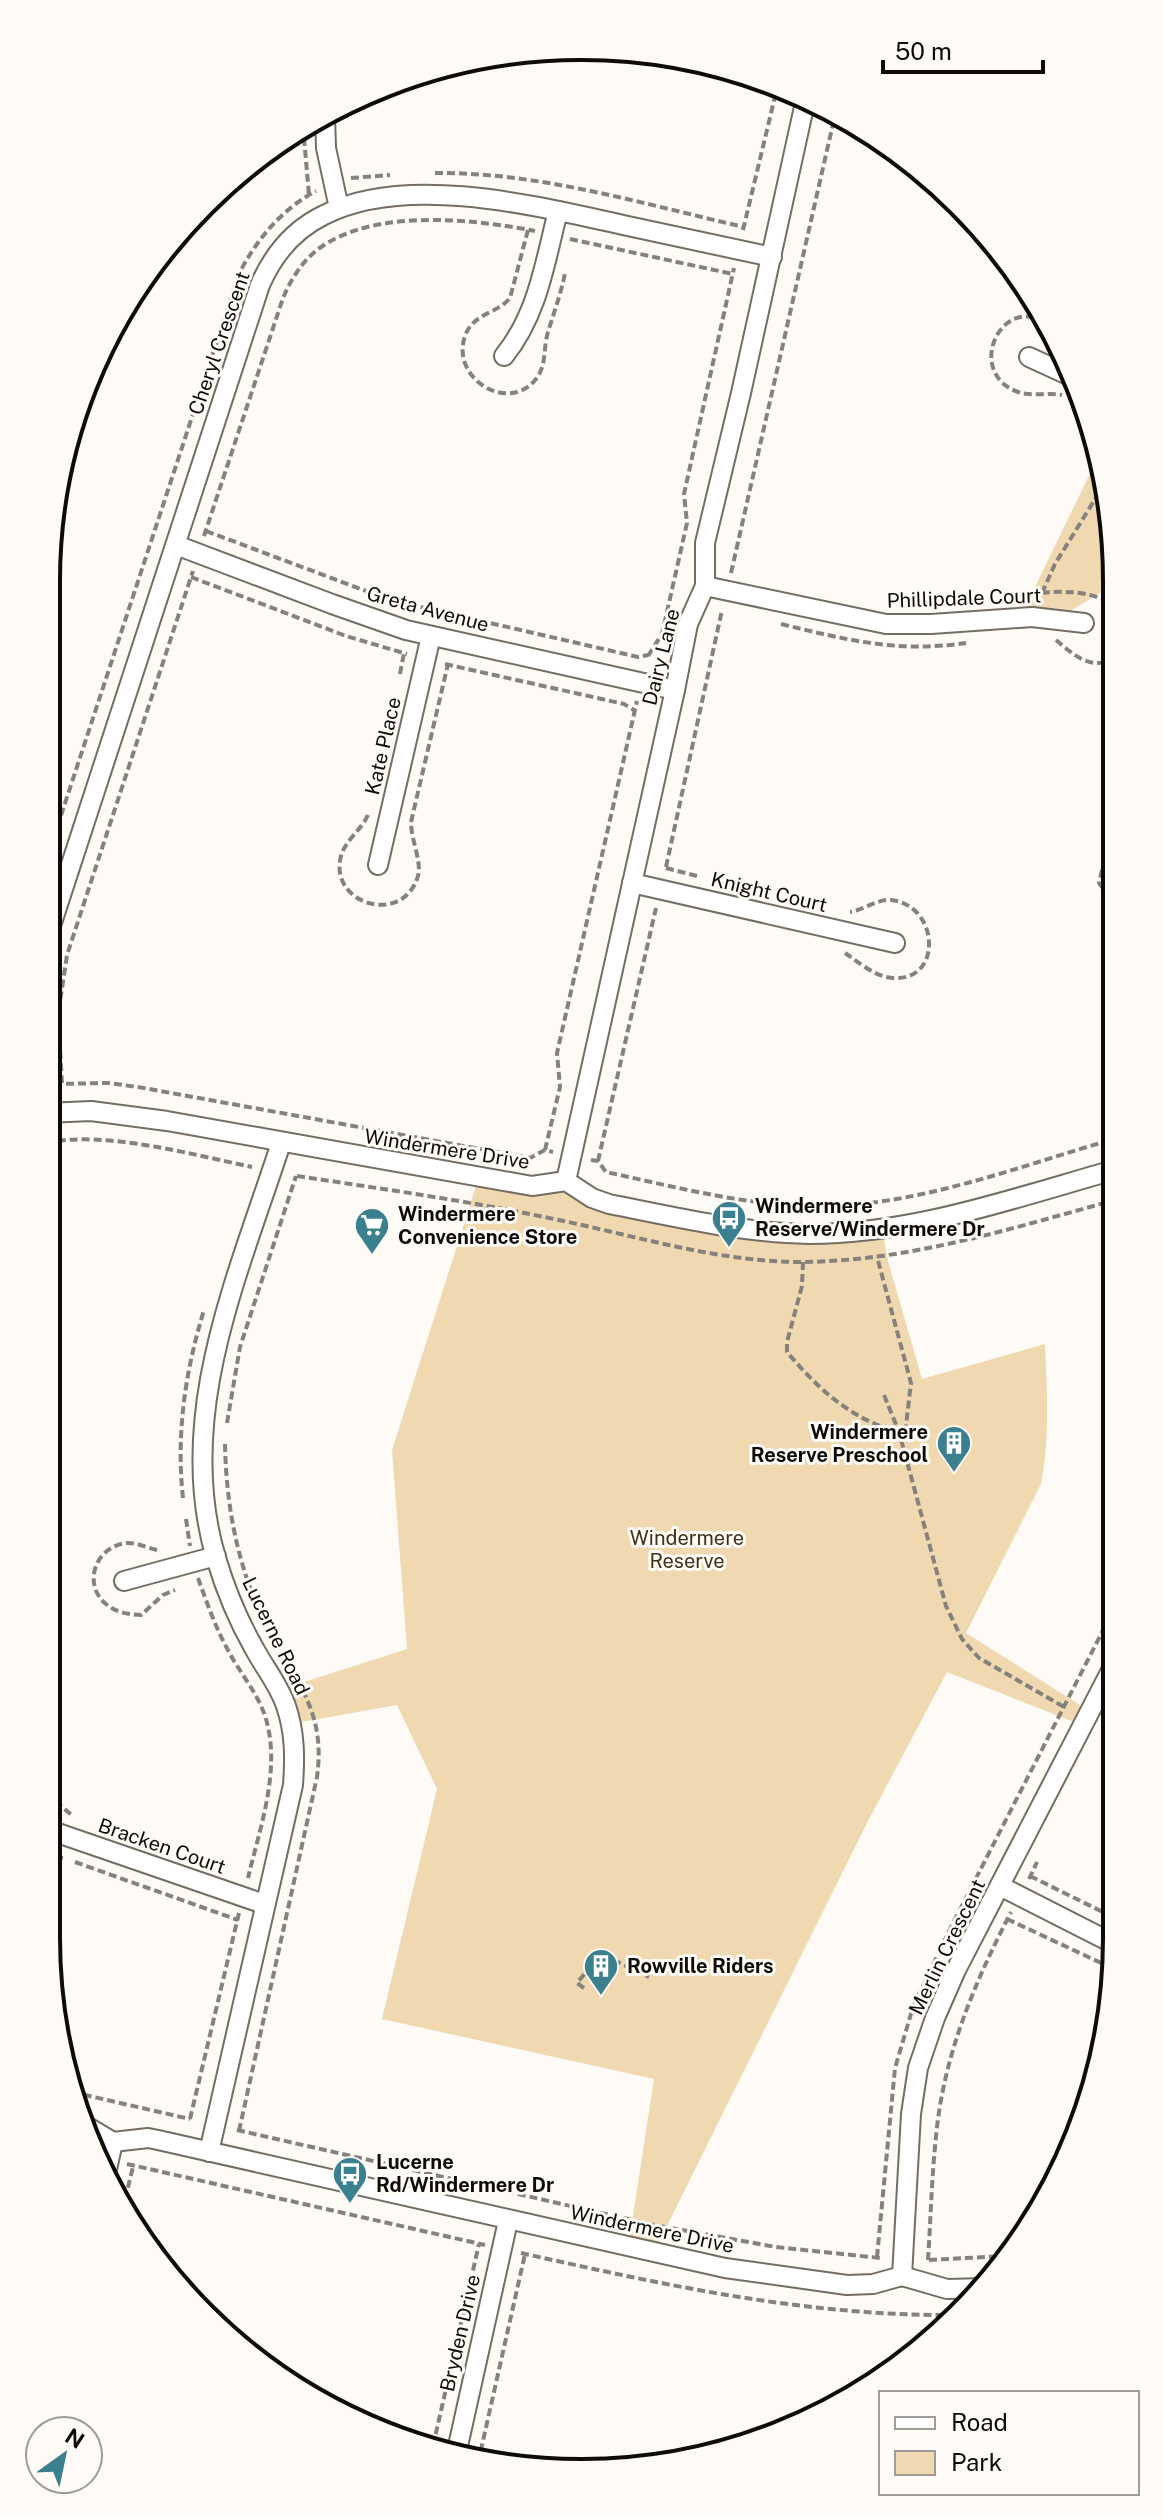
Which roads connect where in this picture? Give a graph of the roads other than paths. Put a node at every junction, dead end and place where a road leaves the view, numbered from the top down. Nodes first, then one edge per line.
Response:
1 (803, 110) edge
2 (325, 128) edge
3 (339, 208) junction
4 (558, 211) junction
5 (772, 257) junction
6 (504, 356) dead end
7 (1029, 357) dead end
8 (1058, 370) edge
9 (176, 545) junction
10 (705, 586) junction
11 (1084, 623) dead end
12 (431, 636) junction
13 (675, 690) junction
14 (378, 865) dead end
15 (632, 883) junction
16 (60, 898) edge
17 (895, 943) dead end
18 (60, 1112) edge
19 (281, 1143) junction
20 (1103, 1173) edge
21 (566, 1181) junction
22 (216, 1556) junction
23 (124, 1581) dead end
24 (1103, 1686) edge
25 (60, 1834) edge
26 (1000, 1886) junction
27 (264, 1904) junction
28 (1103, 1938) edge
29 (99, 2134) edge
30 (113, 2142) junction
31 (209, 2152) junction
32 (109, 2158) edge
33 (508, 2221) junction
34 (902, 2276) junction
35 (967, 2288) edge
36 (458, 2444) edge

1 - 5 street, Dairy Lane
2 - 3 street
3 - 4 street, Cheryl Crescent
3 - 9 street, Cheryl Crescent
4 - 5 street, Cheryl Crescent
4 - 6 street
5 - 10 street, Dairy Lane
7 - 8 street
9 - 12 street, Greta Avenue
9 - 16 street, Cheryl Crescent
10 - 11 street, Phillipdale Court
10 - 13 street, Dairy Lane
12 - 13 street, Greta Avenue
12 - 14 street, Kate Place
13 - 15 street, Dairy Lane
15 - 17 street, Knight Court
15 - 21 street, Dairy Lane
18 - 19 street, Windermere Drive
19 - 21 street, Windermere Drive
19 - 22 street, Lucerne Road
20 - 21 street
22 - 23 street
22 - 27 street, Lucerne Road
24 - 26 street, Merlin Crescent
25 - 27 street, Bracken Court
26 - 28 street
26 - 34 street, Merlin Crescent
27 - 31 street, Lucerne Road
29 - 30 street
30 - 31 street, Windermere Drive
30 - 32 street
31 - 33 street, Windermere Drive
33 - 34 street, Windermere Drive
33 - 36 street, Bryden Drive
34 - 35 street, Windermere Drive

